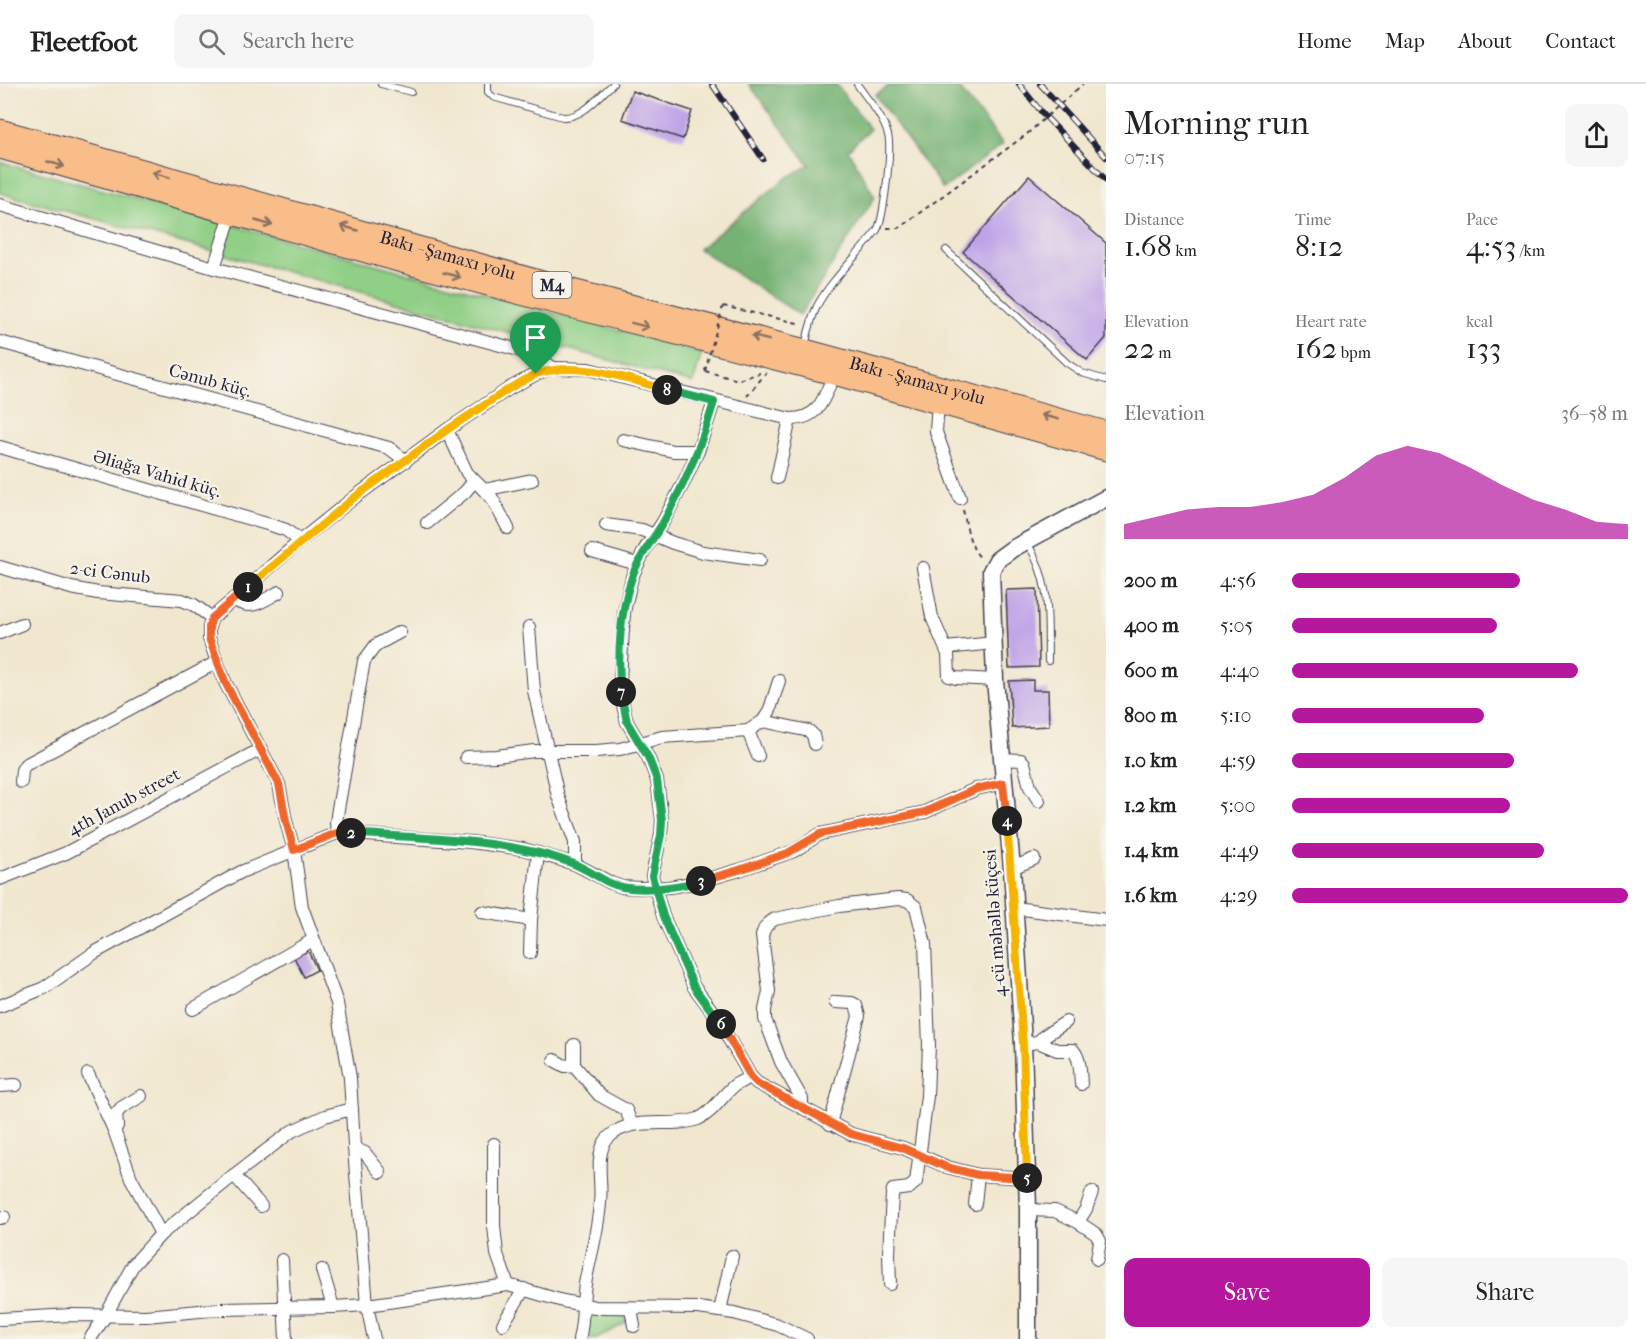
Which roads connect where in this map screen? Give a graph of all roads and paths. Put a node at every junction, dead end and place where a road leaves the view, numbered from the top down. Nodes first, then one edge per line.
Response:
1 (381, 84) edge
2 (488, 84) edge
3 (613, 84) edge
4 (857, 84) edge
5 (1083, 84) edge
6 (411, 92) dead end
7 (0, 130) edge
8 (0, 148) edge
9 (0, 204) edge
10 (231, 214) junction
11 (878, 228) junction
12 (946, 250) dead end
13 (214, 268) junction
14 (810, 326) junction
15 (0, 342) edge
16 (805, 350) junction
17 (553, 368) junction
18 (768, 370) dead end
19 (834, 374) junction
20 (738, 380) dead end
21 (1106, 380) edge
22 (714, 402) junction
23 (938, 402) junction
24 (738, 407) junction
25 (790, 419) junction
26 (447, 430) junction
27 (1106, 432) edge
28 (623, 440) dead end
29 (0, 447) edge
30 (1106, 450) edge
31 (698, 451) junction
32 (406, 461) junction
33 (777, 478) dead end
34 (532, 480) dead end
35 (474, 481) junction
36 (484, 490) junction
37 (960, 498) joint
38 (1106, 498) edge
39 (427, 523) dead end
40 (606, 525) dead end
41 (508, 528) dead end
42 (655, 534) junction
43 (300, 541) junction
44 (1027, 542) junction
45 (592, 551) dead end
46 (760, 560) dead end
47 (638, 564) junction
48 (993, 565) junction
49 (0, 567) edge
50 (923, 568) dead end
51 (279, 592) dead end
52 (233, 599) junction
53 (212, 618) junction
54 (22, 624) dead end
55 (530, 627) dead end
56 (400, 632) dead end
57 (0, 633) edge
58 (993, 643) junction
59 (946, 648) junction
60 (1048, 661) dead end
61 (217, 662) junction
62 (995, 680) junction
63 (779, 681) dead end
64 (763, 721) junction
65 (748, 731) junction
66 (640, 743) junction
67 (815, 744) dead end
68 (261, 749) junction
69 (547, 750) junction
70 (759, 756) dead end
71 (466, 758) dead end
72 (1001, 759) junction
73 (21, 782) dead end
74 (1003, 783) junction
75 (1039, 801) dead end
76 (337, 833) junction
77 (294, 850) junction
78 (538, 853) junction
79 (1034, 860) dead end
80 (575, 864) junction
81 (1012, 868) junction
82 (0, 879) edge
83 (654, 887) junction
84 (1015, 908) junction
85 (482, 912) dead end
86 (531, 920) junction
87 (1106, 920) edge
88 (313, 940) junction
89 (530, 953) dead end
90 (835, 1002) dead end
91 (0, 1006) edge
92 (193, 1009) dead end
93 (1066, 1022) dead end
94 (1031, 1043) junction
95 (574, 1045) dead end
96 (554, 1060) dead end
97 (574, 1065) junction
98 (88, 1074) dead end
99 (751, 1077) junction
100 (1081, 1084) dead end
101 (16, 1085) dead end
102 (0, 1086) edge
103 (141, 1096) dead end
104 (802, 1108) junction
105 (352, 1109) junction
106 (830, 1124) junction
107 (632, 1125) junction
108 (114, 1130) junction
109 (494, 1144) dead end
110 (354, 1148) junction
111 (920, 1156) junction
112 (380, 1172) dead end
113 (234, 1174) junction
114 (978, 1175) junction
115 (1027, 1178) junction
116 (1092, 1192) dead end
117 (975, 1204) dead end
118 (261, 1206) dead end
119 (1028, 1210) junction
120 (1078, 1221) junction
121 (162, 1234) junction
122 (732, 1256) dead end
123 (1097, 1258) dead end
124 (282, 1260) dead end
125 (322, 1270) dead end
126 (890, 1284) dead end
127 (508, 1286) junction
128 (524, 1289) junction
129 (367, 1305) junction
130 (582, 1305) junction
131 (333, 1307) junction
132 (631, 1308) junction
133 (286, 1310) junction
134 (720, 1311) junction
135 (106, 1315) junction
136 (0, 1319) edge
137 (503, 1324) dead end
138 (634, 1326) dead end
139 (90, 1339) edge
140 (286, 1339) edge
141 (374, 1339) edge
142 (579, 1339) edge
143 (807, 1339) edge
144 (1028, 1339) edge

1 - 6 lane
2 - 3 lane
4 - 11 lane
5 - 11 path, bridge
16 -> 7 highway, Bakı - Şamaxı yolu / M4
8 -> 10 highway, Bakı - Şamaxı yolu / M4
9 - 13 street
10 - 13 street
10 -> 19 highway, Bakı - Şamaxı yolu / M4
11 - 14 lane
12 - 21 lane
13 - 17 street
14 - 16 lane
14 - 20 path, bridge
15 - 32 street, Cənub küç.
27 -> 16 highway, Bakı - Şamaxı yolu / M4
17 - 22 street
17 - 26 street
18 - 24 path
19 - 23 highway, Bakı - Şamaxı yolu / M4
19 - 25 street
22 - 24 street
22 - 31 street
23 - 30 highway, Bakı - Şamaxı yolu / M4
23 - 37 street
24 - 25 street
25 - 33 street
26 - 32 street
26 - 35 street
28 - 31 street
29 - 43 street, Əliağa Vahid küç.
31 - 42 street
32 - 43 street
34 - 36 street
35 - 36 street
35 - 39 street
36 - 41 street
37 - 48 path
38 - 44 street
40 - 42 street
42 - 46 street
42 - 47 street
43 - 52 street
44 - 48 street
44 - 60 lane
45 - 47 street
47 - 66 street
48 - 58 street, 4-cü məhəllə küçesi
49 - 53 street, 2-ci Cənub
50 - 59 street
51 - 52 street
52 - 53 street
53 - 61 street
54 - 57 street
55 - 69 street
56 - 76 street
58 - 59 street
58 - 62 street, 4-cü məhəllə küçesi
59 - 62 street
61 - 68 street
61 - 73 street
62 - 72 street, 4-cü məhəllə küçesi
63 - 64 street
64 - 65 street
64 - 67 street
65 - 66 street
65 - 70 street
66 - 69 street
66 - 83 street
68 - 77 street
68 - 82 street, 4th Janub street
69 - 71 street
69 - 80 street
72 - 74 street, 4-cü məhəllə küçesi
72 - 75 street
74 - 81 street, 4-cü məhəllə küçesi
74 - 83 street
76 - 77 street
76 - 78 street
77 - 88 street
77 - 91 street
78 - 80 street
78 - 86 street
79 - 81 street
80 - 83 street
81 - 84 street, 4-cü məhəllə küçesi
83 - 99 street
84 - 87 street
84 - 94 street, 4-cü məhəllə küçesi
85 - 86 street
86 - 89 street
88 - 92 street
88 - 105 street
90 - 106 street
93 - 94 street
94 - 100 street
94 - 115 street, 4-cü məhəllə küçesi
95 - 97 street
96 - 97 street
97 - 107 street
98 - 108 street
99 - 104 street
99 - 107 street
101 - 102 street
103 - 108 street
104 - 106 street
104 - 111 street
105 - 110 street
105 - 113 street
106 - 111 street
107 - 130 street
108 - 121 street
109 - 127 street
110 - 112 street
110 - 129 street
111 - 114 street
111 - 126 street
113 - 118 street
113 - 121 street
114 - 115 street
114 - 117 street
115 - 119 street, 4-cü məhəllə küçesi
116 - 120 street
119 - 120 street
119 - 144 street, 4-cü məhəllə küçesi
120 - 123 street
121 - 135 street
122 - 134 street
124 - 133 street
125 - 131 street
127 - 128 street
127 - 129 street
128 - 130 street
128 - 137 street
129 - 131 street
129 - 141 street
130 - 132 street
130 - 142 street
131 - 133 street
132 - 134 street
132 - 138 street
133 - 135 street
133 - 140 street
134 - 143 street
135 - 136 street
135 - 139 street

